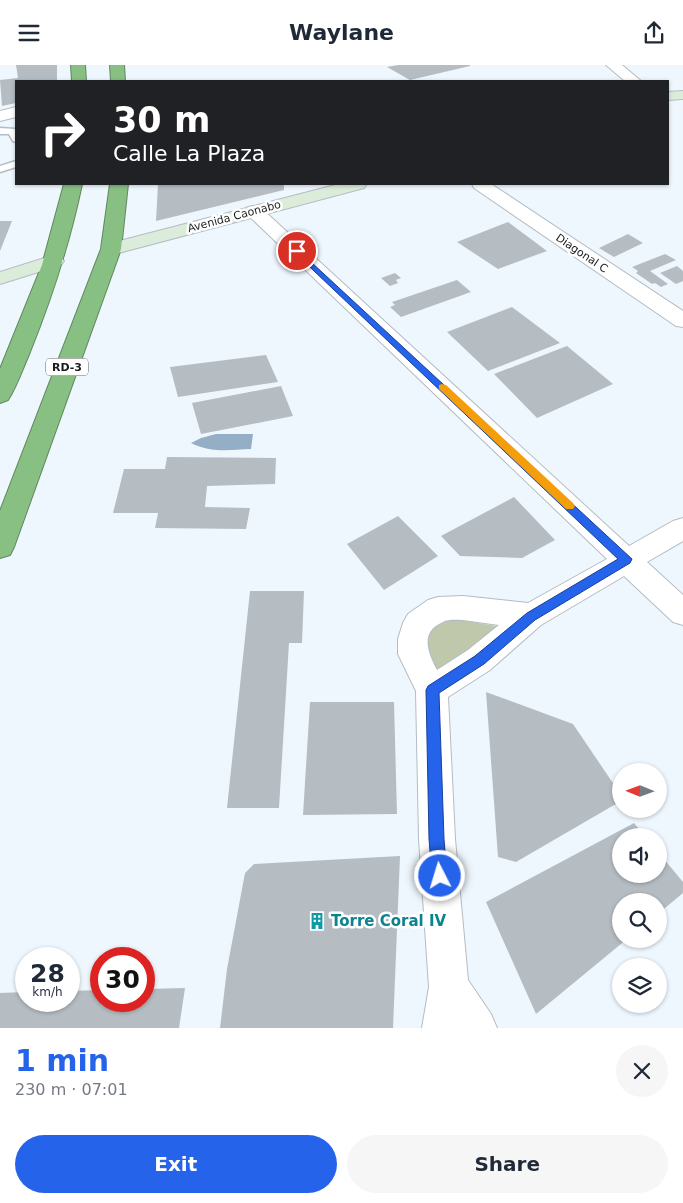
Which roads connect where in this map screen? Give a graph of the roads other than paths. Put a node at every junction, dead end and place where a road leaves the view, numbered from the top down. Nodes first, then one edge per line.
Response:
1 (78, 65) edge
2 (117, 65) edge
3 (613, 65) edge
4 (79, 80) edge
5 (118, 80) edge
6 (633, 80) edge
7 (683, 95) edge
8 (669, 96) edge
9 (15, 112) edge
10 (0, 116) edge
11 (0, 131) edge
12 (15, 137) edge
13 (15, 164) edge
14 (0, 169) edge
15 (73, 185) edge
16 (119, 185) edge
17 (354, 185) edge
18 (482, 185) edge
19 (254, 211) junction
20 (111, 249) junction
21 (54, 261) junction
22 (0, 278) edge
23 (681, 317) edge
24 (0, 395) edge
25 (683, 528) edge
26 (0, 547) edge
27 (626, 559) junction
28 (683, 613) edge
29 (531, 616) junction
30 (432, 690) junction
31 (449, 987) junction
32 (442, 1028) edge
33 (477, 1028) edge

1 - 4 highway
2 - 5 highway
3 - 6 street
7 - 8 street
9 - 10 street
11 - 12 lane
13 - 14 lane
15 - 21 highway
16 - 20 highway, RD-3
17 - 19 street, Avenida Caonabo
18 - 23 street, Diagonal C
19 - 20 street, Avenida Caonabo
19 - 27 street
20 - 26 highway, RD-3
21 - 22 street
21 - 24 highway
25 - 27 street
27 - 28 street
27 - 29 street
29 - 30 street
29 - 30 street
30 - 31 street
31 - 32 street
31 - 33 street

